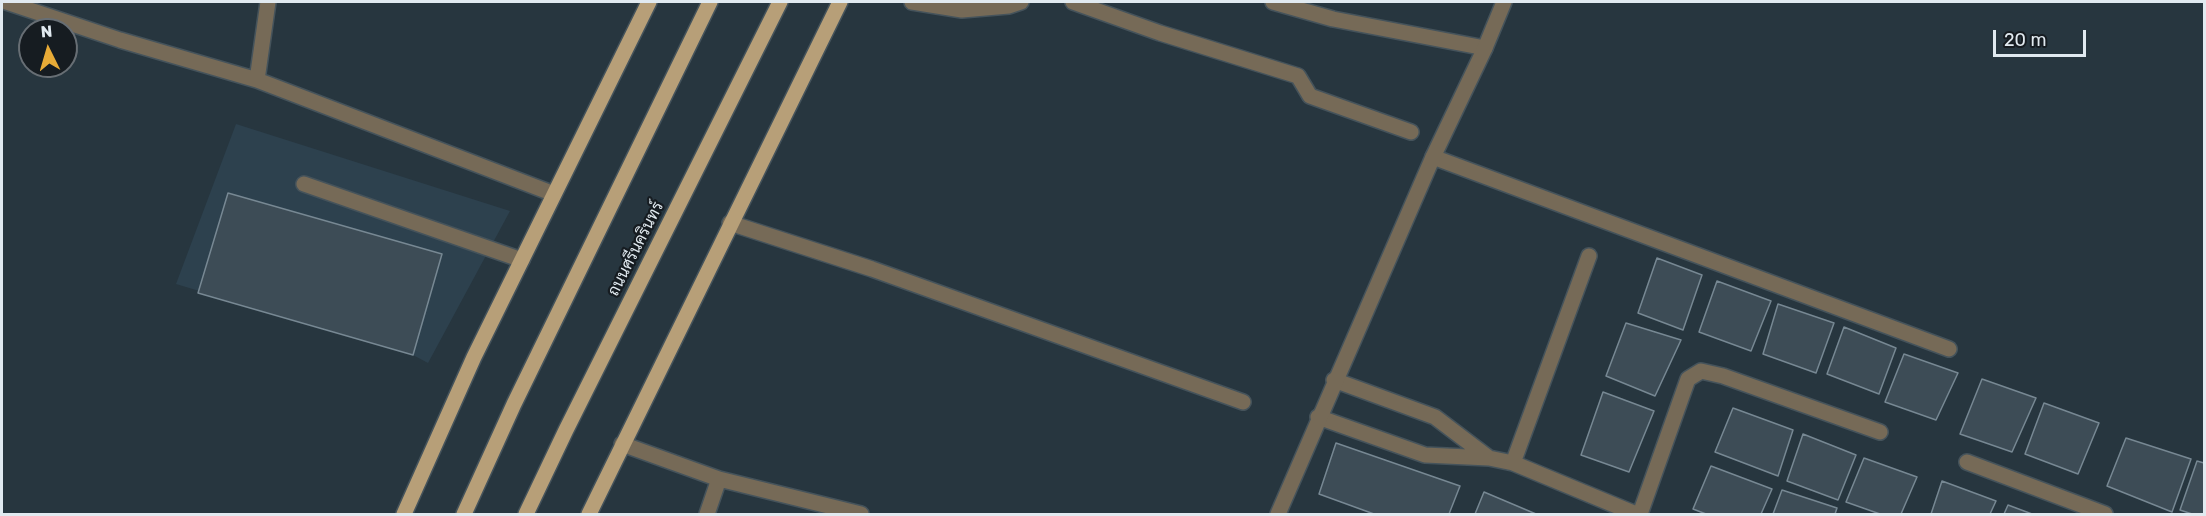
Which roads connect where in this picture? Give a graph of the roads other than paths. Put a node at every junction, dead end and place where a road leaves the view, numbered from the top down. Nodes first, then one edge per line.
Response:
1 (6, 2) edge
2 (268, 2) edge
3 (649, 2) edge
4 (710, 2) edge
5 (780, 2) edge
6 (840, 2) edge
7 (912, 2) edge
8 (1022, 2) edge
9 (1073, 2) edge
10 (1273, 2) edge
11 (1504, 2) edge
12 (933, 3) edge
13 (1485, 48) junction
14 (257, 80) junction
15 (1411, 132) dead end
16 (1432, 157) junction
17 (304, 184) dead end
18 (554, 194) junction
19 (730, 223) junction
20 (1589, 256) dead end
21 (522, 260) junction
22 (1949, 349) dead end
23 (1334, 380) junction
24 (1244, 402) dead end
25 (1318, 417) junction
26 (1880, 432) dead end
27 (622, 444) junction
28 (1489, 458) junction
29 (1967, 462) dead end
30 (1512, 463) junction
31 (719, 479) junction
32 (404, 514) edge
33 (464, 514) edge
34 (526, 514) edge
35 (589, 514) edge
36 (707, 514) edge
37 (861, 514) edge
38 (1278, 514) edge
39 (1638, 514) edge
40 (2105, 514) edge

1 - 14 street
2 - 14 street
3 - 18 main road
4 - 33 main road
5 - 34 main road, ถนนศรีนครินทร์
6 - 19 main road
7 - 12 street
8 - 12 street
9 - 15 street
10 - 13 street
11 - 13 street
13 - 16 street
14 - 18 street
16 - 22 street
16 - 23 street
17 - 21 street
18 - 21 main road
19 - 24 street
19 - 27 main road
20 - 30 street
21 - 32 main road
23 - 25 street
23 - 28 street
25 - 28 street
25 - 38 street
26 - 39 street
27 - 31 street
27 - 35 main road
28 - 30 street
29 - 40 street
30 - 39 street
31 - 36 street
31 - 37 street

